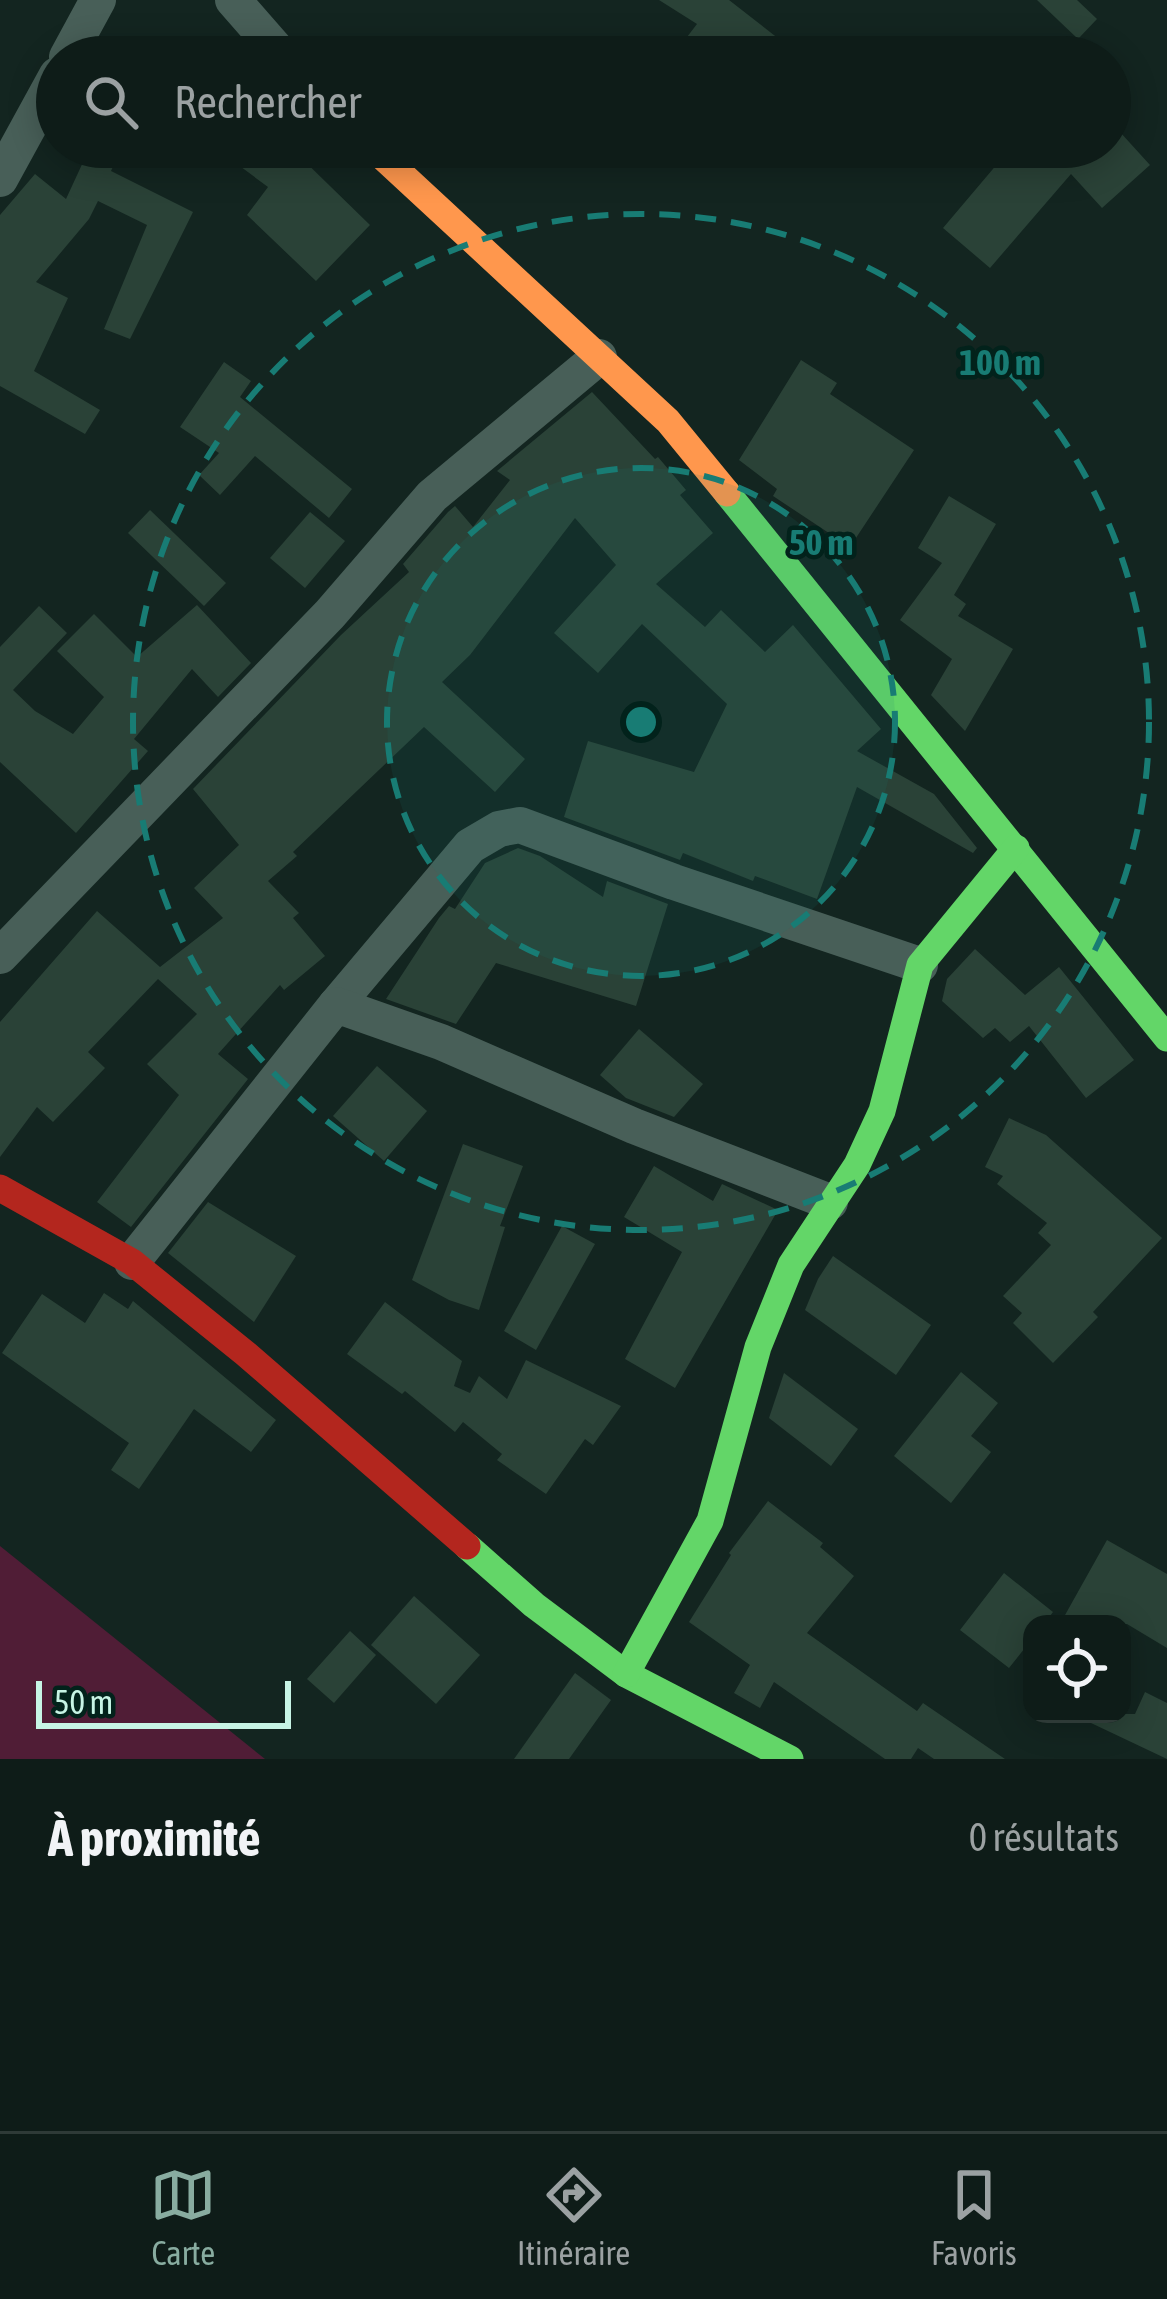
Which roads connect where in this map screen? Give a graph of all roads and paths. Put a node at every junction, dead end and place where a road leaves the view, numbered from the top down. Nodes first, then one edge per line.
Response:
1 (98, 0) edge
2 (233, 0) edge
3 (78, 36) edge
4 (265, 36) edge
5 (36, 113) edge
6 (395, 168) edge
7 (0, 179) edge
8 (599, 357) junction
9 (1016, 848) junction
10 (0, 956) edge
11 (920, 965) junction
12 (336, 1005) junction
13 (1167, 1038) edge
14 (0, 1188) edge
15 (830, 1202) junction
16 (132, 1262) junction
17 (626, 1674) junction
18 (790, 1759) edge

1 - 3 street
2 - 4 street
5 - 7 street
6 - 8 street
8 - 9 street
8 - 10 street
9 - 11 street
9 - 13 street
11 - 12 street
11 - 15 street
12 - 15 street
12 - 16 street
14 - 16 street
15 - 17 street
16 - 17 street
17 - 18 street

